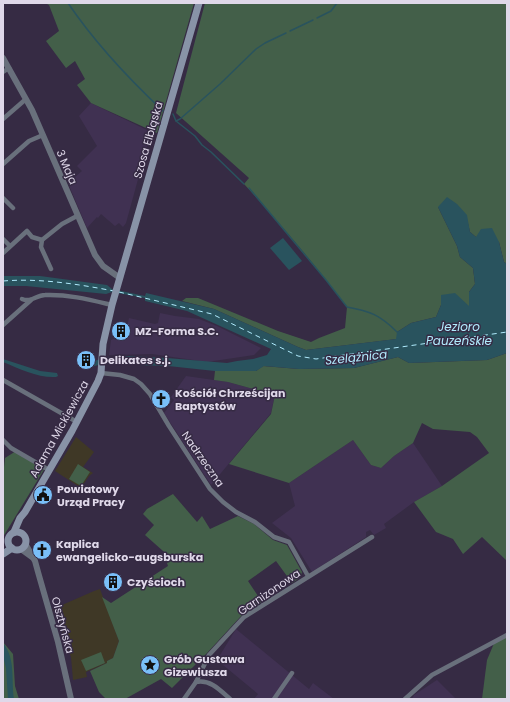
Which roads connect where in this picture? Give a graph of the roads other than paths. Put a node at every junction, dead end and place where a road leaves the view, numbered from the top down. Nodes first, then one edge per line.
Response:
1 (199, 3) edge
2 (3, 58) edge
3 (9, 68) junction
4 (3, 72) edge
5 (26, 99) junction
6 (3, 118) edge
7 (43, 135) junction
8 (3, 164) edge
9 (3, 198) edge
10 (13, 208) dead end
11 (77, 216) junction
12 (3, 239) edge
13 (42, 240) junction
14 (10, 246) junction
15 (3, 253) edge
16 (52, 269) dead end
17 (119, 281) junction
18 (22, 299) dead end
19 (31, 300) junction
20 (113, 303) junction
21 (3, 325) edge
22 (101, 373) junction
23 (3, 380) edge
24 (77, 422) junction
25 (3, 440) edge
26 (49, 470) junction
27 (17, 532) junction
28 (372, 537) dead end
29 (10, 545) junction
30 (23, 547) junction
31 (3, 551) edge
32 (3, 554) edge
33 (308, 576) junction
34 (507, 635) edge
35 (292, 672) dead end
36 (196, 682) junction
37 (71, 699) edge
38 (184, 699) edge
39 (230, 699) edge
40 (274, 699) edge
41 (405, 699) edge

1 - 17 main road, Szosa Elbląska
2 - 3 street, 3 Maja
3 - 4 street
3 - 5 street, 3 Maja
5 - 6 street
5 - 7 street, 3 Maja
7 - 8 street
7 - 11 street, 3 Maja
9 - 10 street
11 - 13 street
11 - 17 street, 3 Maja
12 - 14 street
13 - 14 street
13 - 16 street
14 - 15 street
17 - 20 main road, Adama Mickiewicza
18 - 19 street
19 - 20 street
19 - 21 street
20 - 22 main road, Adama Mickiewicza
22 - 24 main road, Adama Mickiewicza
22 - 33 street, Nadrzeczna
23 - 24 street
24 - 26 main road, Adama Mickiewicza
25 - 26 street
26 - 27 main road, Adama Mickiewicza
27 - 29 main road
27 - 30 main road
28 - 33 street, Garnizonowa
29 - 30 main road
29 - 31 main road
29 - 32 main road
30 - 37 street, Olsztyńska
33 - 36 street, Garnizonowa
34 - 41 street
35 - 40 street
36 - 38 street, Garnizonowa
36 - 39 street

